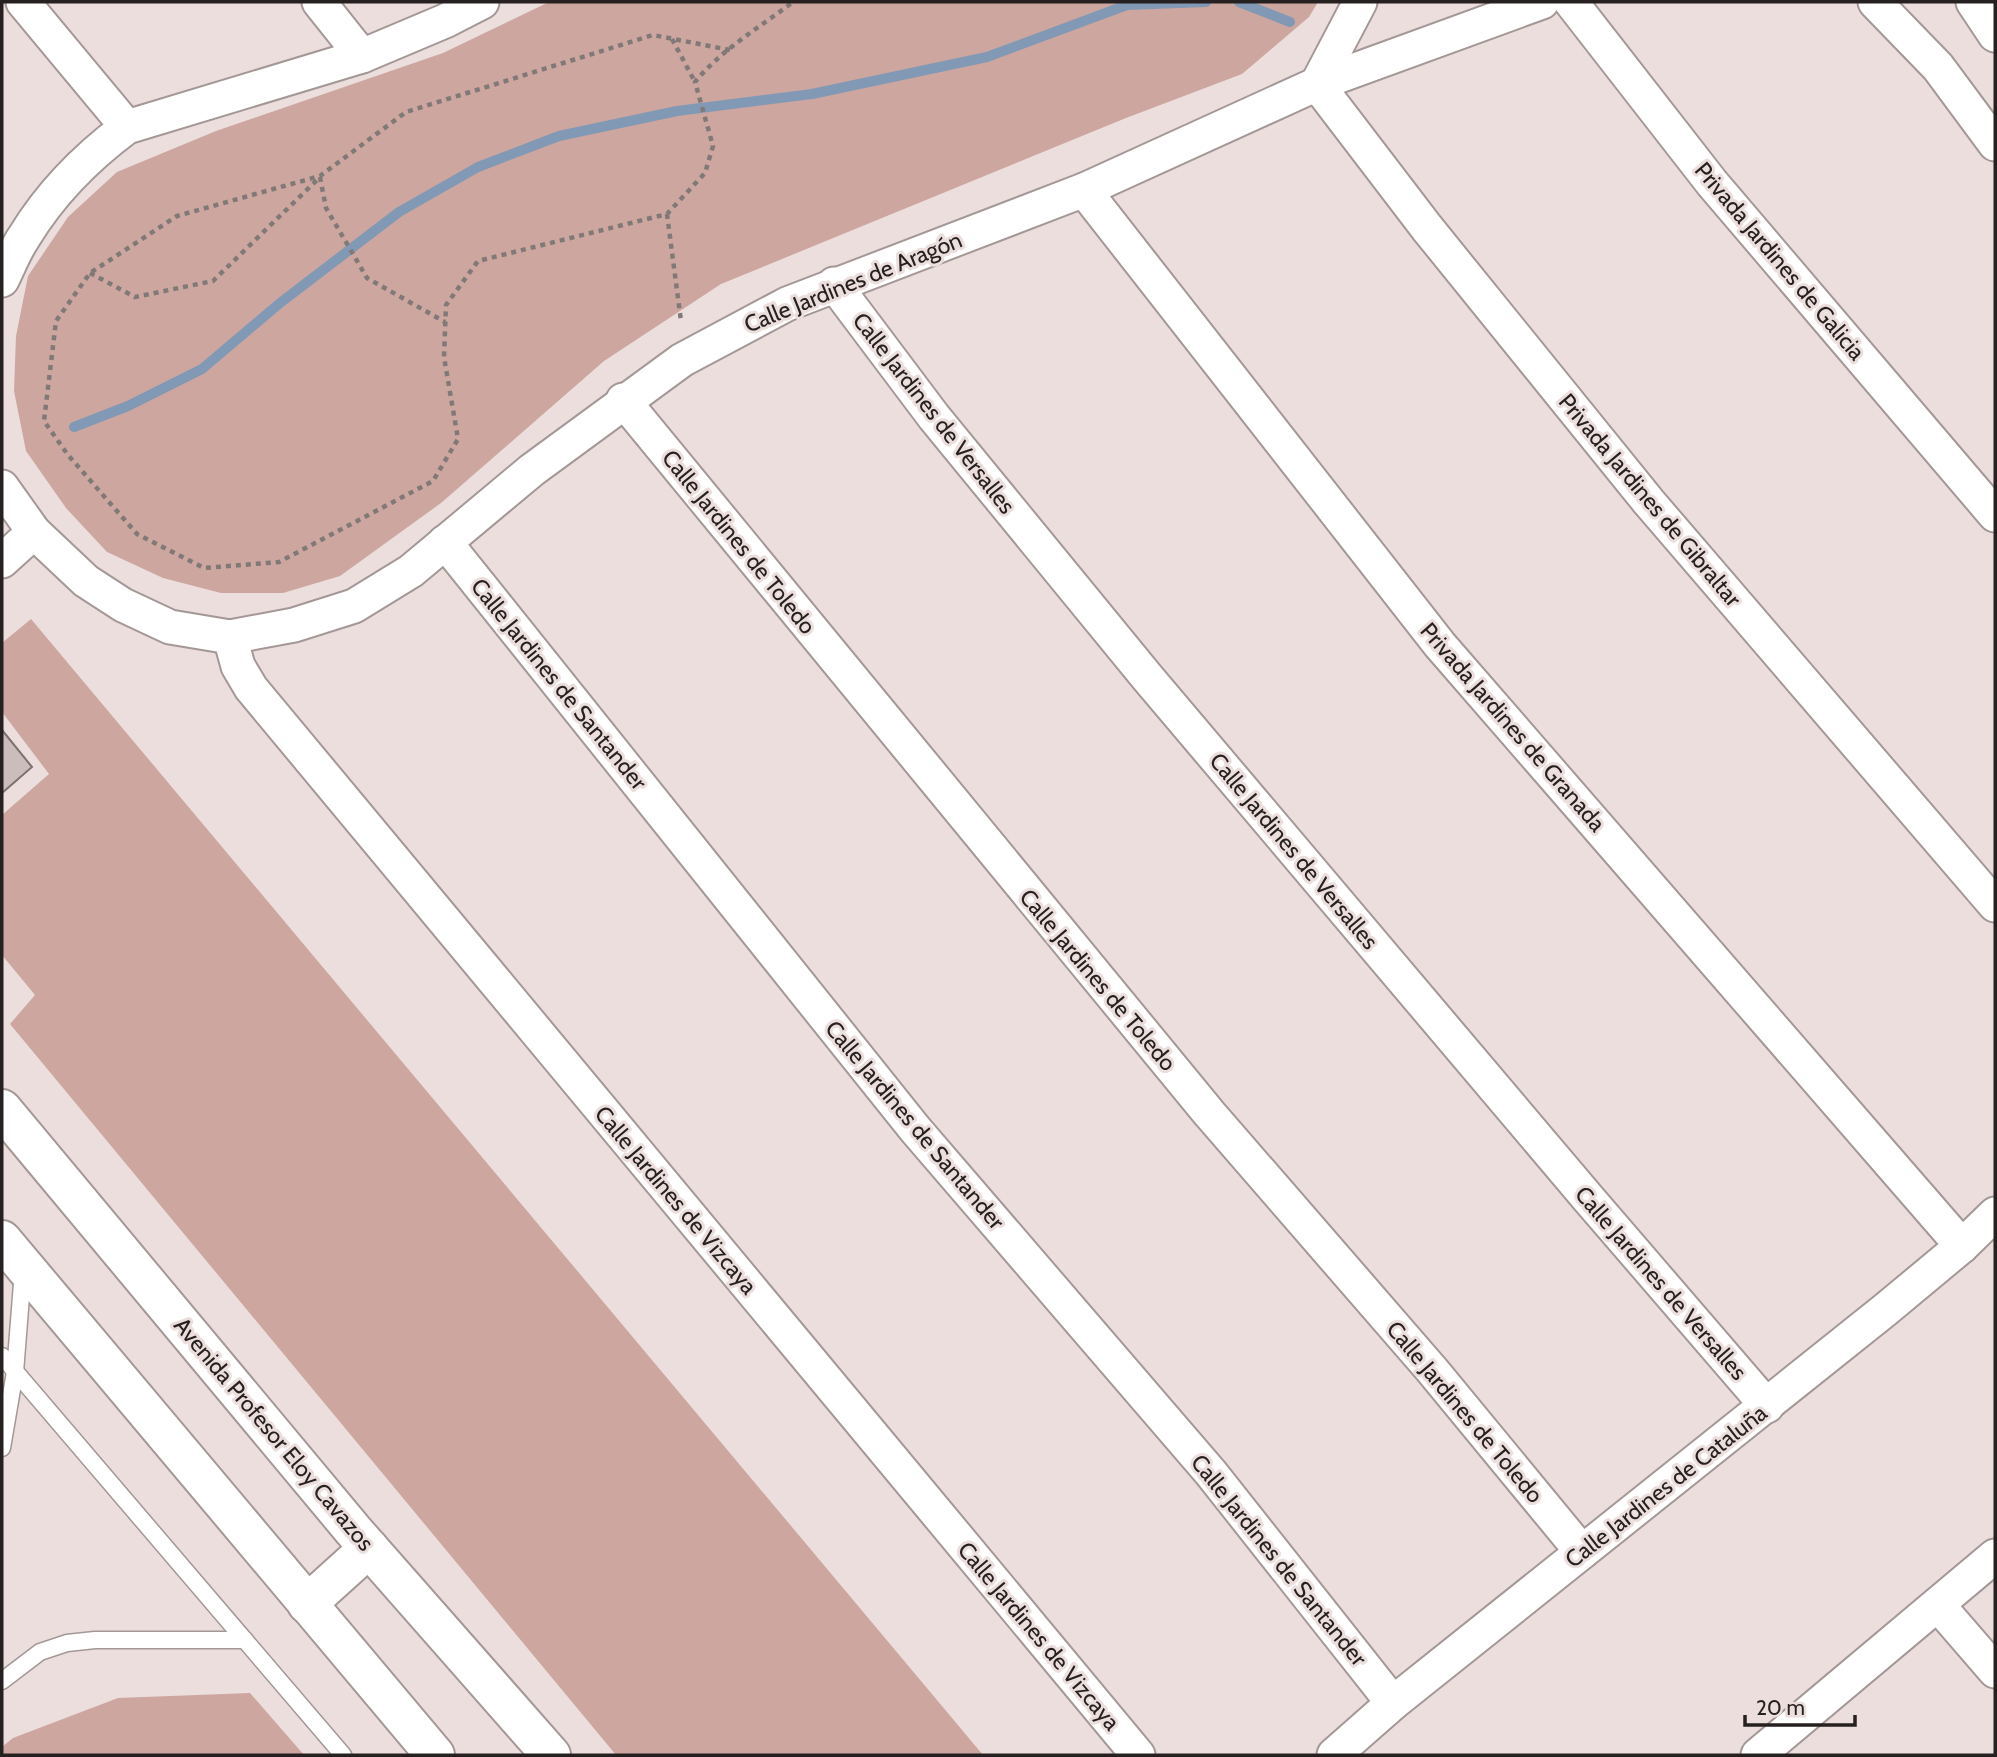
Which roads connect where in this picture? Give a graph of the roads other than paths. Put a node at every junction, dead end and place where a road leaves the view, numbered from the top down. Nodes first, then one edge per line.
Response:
1 (23, 2) edge
2 (319, 2) edge
3 (482, 2) edge
4 (1360, 2) edge
5 (1542, 2) edge
6 (1571, 2) edge
7 (1875, 2) edge
8 (1973, 2) edge
9 (1995, 35) edge
10 (362, 56) junction
11 (1317, 84) junction
12 (127, 127) junction
13 (1995, 144) edge
14 (1084, 190) junction
15 (2, 280) edge
16 (834, 284) junction
17 (623, 400) junction
18 (2, 487) edge
19 (1995, 515) edge
20 (34, 532) junction
21 (445, 542) junction
22 (2, 561) edge
23 (230, 637) junction
24 (1995, 905) edge
25 (2, 1110) edge
26 (1995, 1214) edge
27 (1962, 1246) junction
28 (12, 1253) edge
29 (2, 1356) edge
30 (15, 1372) junction
31 (1768, 1406) junction
32 (2, 1448) edge
33 (369, 1548) junction
34 (1582, 1552) junction
35 (1995, 1556) edge
36 (307, 1604) junction
37 (1938, 1605) junction
38 (245, 1640) junction
39 (1995, 1671) edge
40 (2, 1681) edge
41 (1393, 1703) junction
42 (343, 1755) edge
43 (436, 1755) edge
44 (551, 1755) edge
45 (1138, 1755) edge
46 (1335, 1755) edge
47 (1758, 1755) edge

1 - 12 street
2 - 10 street
3 - 10 street
4 - 11 street
5 - 11 street, Calle Jardines de Aragón
6 - 19 street, Privada Jardines de Galicia
7 - 13 street
8 - 9 street
10 - 12 street
11 - 14 street, Calle Jardines de Aragón
11 - 24 street, Privada Jardines de Gibraltar
12 - 15 street
14 - 16 street, Calle Jardines de Aragón
14 - 27 street, Privada Jardines de Granada
16 - 17 street, Calle Jardines de Aragón
16 - 31 street, Calle Jardines de Versalles
17 - 21 street, Calle Jardines de Aragón
17 - 34 street, Calle Jardines de Toledo
18 - 20 street, Calle Jardines de Aragón
20 - 22 street
20 - 23 street, Calle Jardines de Aragón
21 - 23 street, Calle Jardines de Aragón
21 - 41 street, Calle Jardines de Santander
23 - 45 street, Calle Jardines de Vizcaya
25 - 33 main road, Avenida Profesor Eloy Cavazos
26 - 27 street, Calle Jardines de Cataluña
27 - 31 street, Calle Jardines de Cataluña
28 - 30 lane
28 - 36 main road
29 - 30 lane
30 - 32 lane
30 - 38 lane
31 - 34 street, Calle Jardines de Cataluña
33 - 36 main road
33 - 44 main road, Avenida Profesor Eloy Cavazos
34 - 41 street, Calle Jardines de Cataluña
35 - 37 street
36 - 43 main road
37 - 39 street
37 - 47 street
38 - 40 lane
38 - 42 lane
41 - 46 street, Calle Jardines de Cataluña

